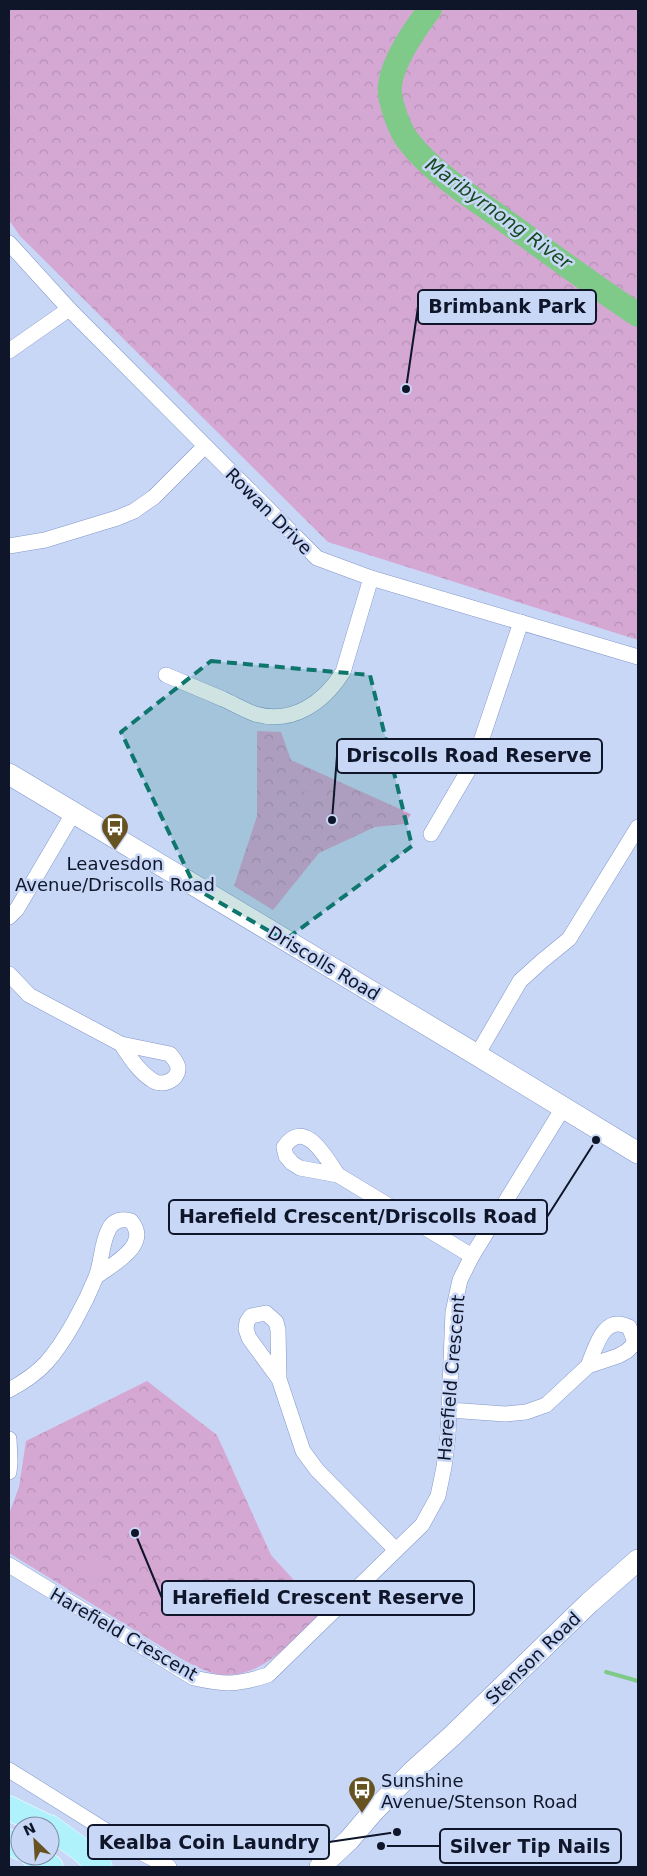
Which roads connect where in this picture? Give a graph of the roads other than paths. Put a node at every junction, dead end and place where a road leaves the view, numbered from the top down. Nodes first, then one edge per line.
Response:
1 (9, 243) edge
2 (69, 309) junction
3 (9, 351) edge
4 (205, 446) junction
5 (9, 546) edge
6 (371, 578) junction
7 (522, 622) junction
8 (638, 656) edge
9 (166, 674) dead end
10 (9, 774) edge
11 (74, 812) junction
12 (638, 827) edge
13 (430, 834) dead end
14 (9, 917) edge
15 (9, 974) edge
16 (121, 1044) dead end
17 (478, 1055) junction
18 (563, 1108) junction
19 (638, 1154) edge
20 (338, 1175) dead end
21 (472, 1256) junction
22 (96, 1276) dead end
23 (588, 1366) dead end
24 (279, 1379) dead end
25 (9, 1390) edge
26 (449, 1410) junction
27 (9, 1440) edge
28 (9, 1472) edge
29 (396, 1550) junction
30 (638, 1560) edge
31 (9, 1565) edge
32 (638, 1571) edge
33 (614, 1581) junction
34 (452, 1736) junction
35 (9, 1770) edge
36 (9, 1808) edge
37 (25, 1816) edge
38 (60, 1835) edge
39 (140, 1852) junction
40 (100, 1867) edge
41 (146, 1867) edge
42 (170, 1867) edge
43 (320, 1867) edge
44 (332, 1867) edge

1 - 2 street, Rowan Drive
2 - 3 street
2 - 4 street, Rowan Drive
4 - 5 street
4 - 6 street, Rowan Drive
6 - 7 street, Rowan Drive
6 - 9 street
7 - 8 street, Rowan Drive
7 - 13 street
10 - 11 street, Driscolls Road
11 - 14 street
11 - 17 street, Driscolls Road
12 - 17 street
15 - 16 street
17 - 18 street, Driscolls Road
18 - 19 street, Driscolls Road
18 - 21 street, Harefield Crescent
20 - 21 street
21 - 26 street, Harefield Crescent
22 - 25 street
23 - 26 street
24 - 29 street
26 - 29 street, Harefield Crescent
27 - 28 street
29 - 31 street, Harefield Crescent
30 - 33 street, Stenson Road
32 - 33 street, Stenson Road
33 - 34 street, Stenson Road
34 - 43 street, Stenson Road
34 - 44 street, Stenson Road
35 - 39 street
36 - 37 main road
38 - 40 main road
39 - 41 street
39 - 42 street

